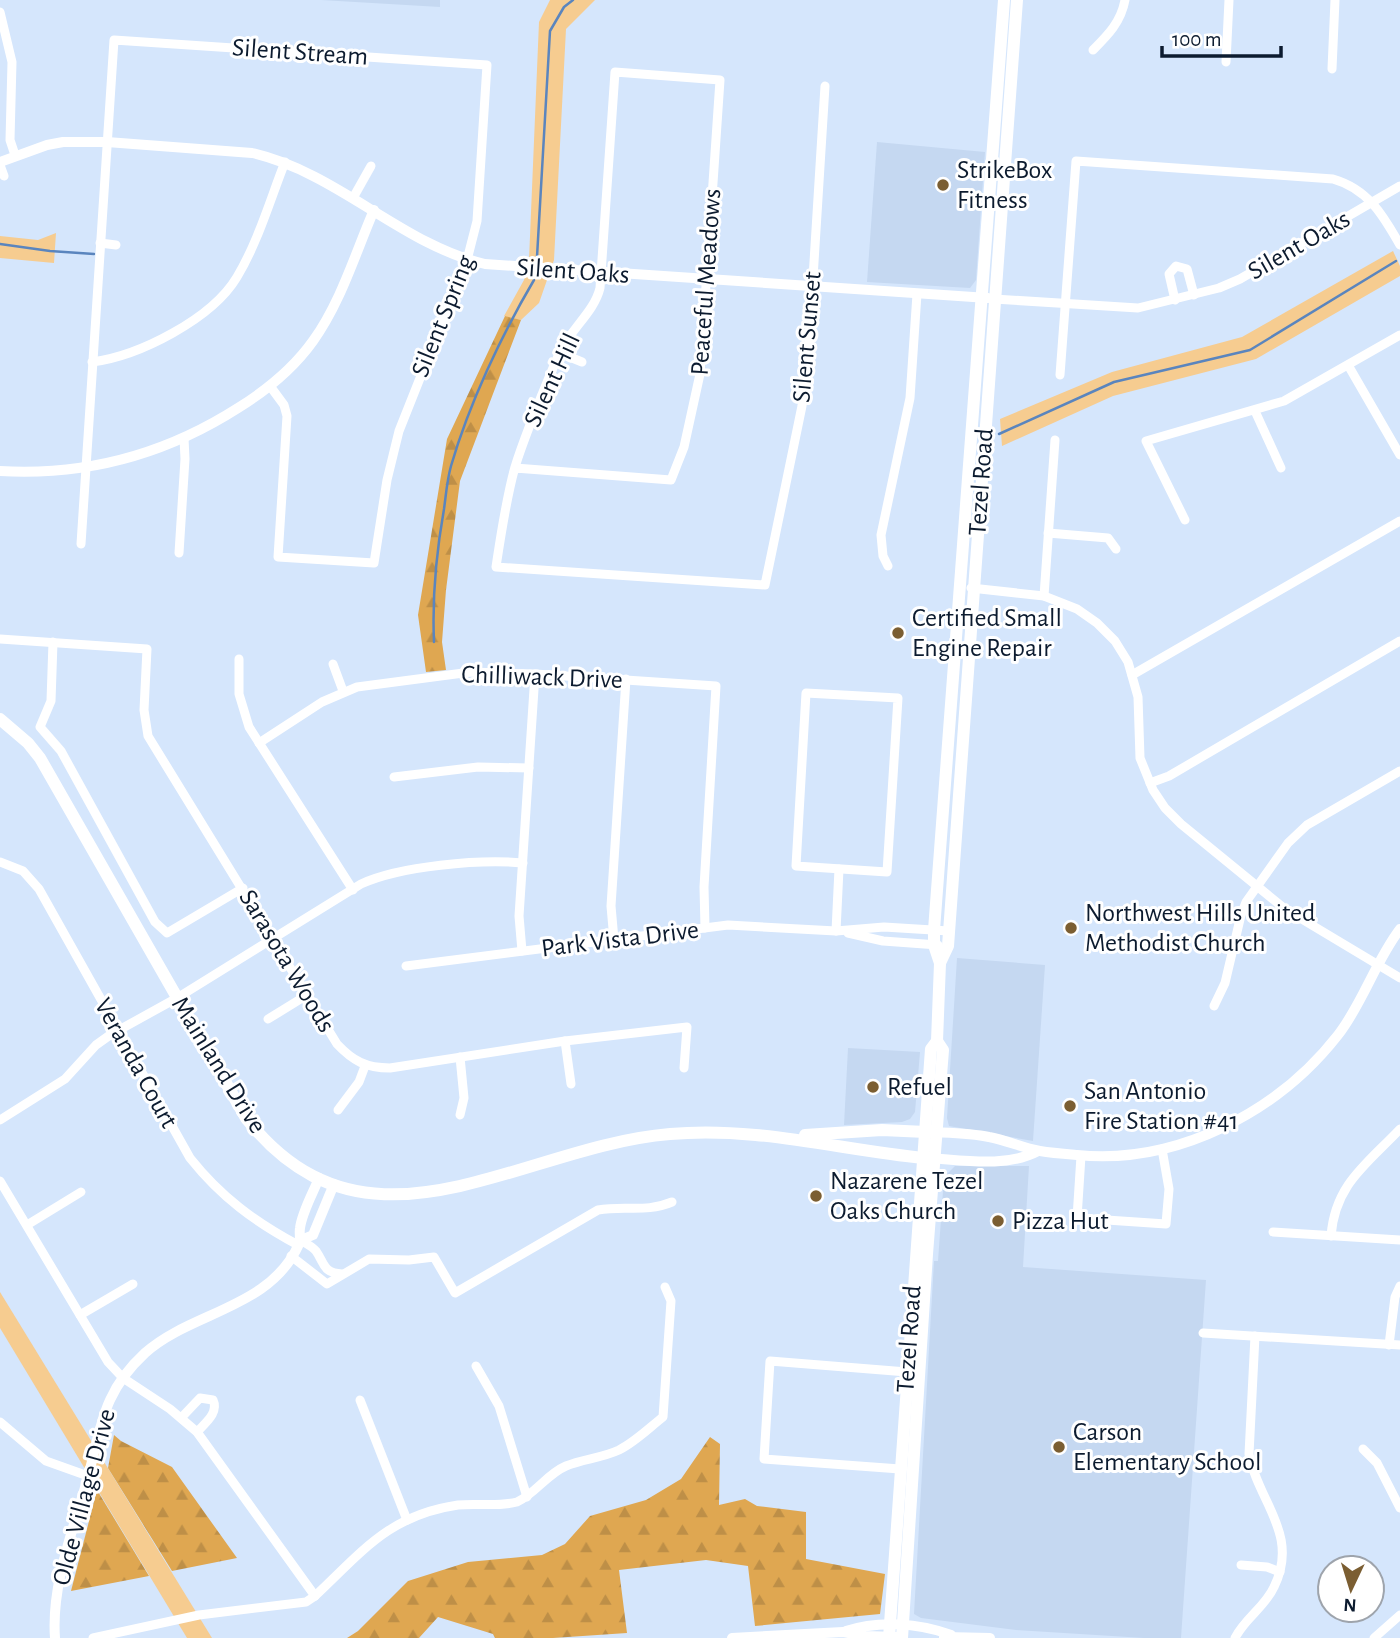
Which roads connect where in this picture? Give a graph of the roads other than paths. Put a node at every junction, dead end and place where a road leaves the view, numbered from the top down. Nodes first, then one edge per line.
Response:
1 (1004, 0) edge
2 (1017, 0) edge
3 (1125, 0) edge
4 (1230, 0) edge
5 (1335, 0) edge
6 (0, 12) edge
7 (1093, 50) dead end
8 (1226, 62) dead end
9 (487, 65) joint
10 (1332, 69) dead end
11 (615, 72) joint
12 (825, 86) dead end
13 (107, 142) junction
14 (15, 155) junction
15 (285, 162) junction
16 (0, 163) edge
17 (371, 166) dead end
18 (4, 176) dead end
19 (1400, 186) edge
20 (354, 198) junction
21 (1372, 202) junction
22 (374, 210) junction
23 (100, 243) junction
24 (116, 244) dead end
25 (1400, 246) edge
26 (467, 260) junction
27 (601, 273) junction
28 (707, 280) junction
29 (813, 287) junction
30 (917, 294) junction
31 (1194, 295) junction
32 (981, 298) junction
33 (994, 299) junction
34 (1175, 300) junction
35 (1066, 304) junction
36 (1400, 335) edge
37 (559, 353) junction
38 (92, 362) junction
39 (582, 362) dead end
40 (1348, 365) junction
41 (1060, 375) dead end
42 (271, 386) junction
43 (1255, 411) junction
44 (184, 438) junction
45 (1055, 440) dead end
46 (1400, 455) edge
47 (1282, 467) dead end
48 (86, 468) junction
49 (515, 468) junction
50 (0, 471) edge
51 (1185, 520) dead end
52 (1400, 521) edge
53 (1048, 533) junction
54 (80, 544) dead end
55 (1116, 549) dead end
56 (179, 553) dead end
57 (888, 566) dead end
58 (496, 567) joint
59 (959, 587) junction
60 (973, 589) junction
61 (1044, 596) junction
62 (0, 639) edge
63 (1400, 641) edge
64 (53, 642) junction
65 (239, 659) dead end
66 (333, 664) dead end
67 (535, 674) junction
68 (1132, 675) junction
69 (625, 679) junction
70 (343, 691) junction
71 (0, 719) edge
72 (258, 743) junction
73 (529, 768) junction
74 (1400, 771) edge
75 (394, 778) dead end
76 (1150, 783) junction
77 (0, 862) edge
78 (523, 863) junction
79 (839, 869) junction
80 (1256, 886) junction
81 (243, 888) junction
82 (353, 890) junction
83 (705, 928) junction
84 (1400, 929) edge
85 (934, 930) junction
86 (835, 931) junction
87 (949, 931) junction
88 (272, 940) junction
89 (614, 940) junction
90 (934, 945) junction
91 (948, 946) junction
92 (522, 951) junction
93 (940, 963) junction
94 (1379, 964) junction
95 (406, 966) dead end
96 (1400, 978) edge
97 (307, 995) junction
98 (177, 998) junction
99 (1214, 1006) dead end
100 (268, 1019) dead end
101 (118, 1031) junction
102 (565, 1041) junction
103 (460, 1057) junction
104 (365, 1066) junction
105 (684, 1068) dead end
106 (571, 1084) dead end
107 (338, 1110) dead end
108 (460, 1115) dead end
109 (0, 1120) edge
110 (1400, 1129) edge
111 (932, 1132) junction
112 (776, 1136) junction
113 (1162, 1149) junction
114 (1038, 1151) junction
115 (1081, 1156) junction
116 (930, 1158) junction
117 (319, 1178) junction
118 (0, 1181) edge
119 (334, 1184) junction
120 (81, 1192) dead end
121 (672, 1202) dead end
122 (27, 1225) junction
123 (1273, 1232) dead end
124 (1331, 1236) junction
125 (1400, 1240) edge
126 (299, 1243) junction
127 (291, 1256) junction
128 (342, 1274) junction
129 (133, 1284) dead end
130 (1400, 1286) edge
131 (665, 1287) dead end
132 (80, 1315) junction
133 (1203, 1333) dead end
134 (1255, 1336) junction
135 (1389, 1345) junction
136 (1400, 1345) edge
137 (476, 1366) dead end
138 (907, 1372) junction
139 (123, 1378) junction
140 (360, 1400) dead end
141 (181, 1418) junction
142 (0, 1422) edge
143 (197, 1432) junction
144 (1363, 1449) dead end
145 (900, 1469) junction
146 (88, 1476) junction
147 (527, 1497) junction
148 (1400, 1508) edge
149 (407, 1520) junction
150 (1241, 1565) dead end
151 (1280, 1572) junction
152 (315, 1596) junction
153 (1400, 1615) edge
154 (889, 1633) edge
155 (903, 1635) edge
156 (951, 1636) junction
157 (55, 1638) edge
158 (93, 1638) edge
159 (732, 1638) edge
160 (938, 1638) edge
161 (990, 1638) edge
162 (1235, 1638) edge
163 (1374, 1638) edge

1 - 32 main road, Tezel Road
2 - 33 main road, Tezel Road
3 - 7 street
4 - 8 street
5 - 10 street
6 - 14 street
9 - 13 street, Silent Stream
9 - 26 street, Silent Spring
11 - 27 street, Silent Hill
11 - 28 street, Peaceful Meadows
12 - 29 street, Silent Sunset
13 - 14 street, Silent Oaks
13 - 15 street, Silent Oaks
13 - 23 street
14 - 16 street, Silent Oaks
15 - 20 street, Silent Oaks
15 - 38 street
16 - 18 street, Silent Oaks
17 - 20 street
19 - 21 street, Silent Oaks
20 - 22 street, Silent Oaks
21 - 25 street
21 - 31 street, Silent Oaks
21 - 35 street
22 - 26 street, Silent Oaks
22 - 42 street
23 - 24 street
23 - 38 street
26 - 27 street, Silent Oaks
26 - 42 street, Silent Spring
27 - 28 street, Silent Oaks
27 - 37 street, Silent Hill
28 - 29 street, Silent Oaks
28 - 49 street, Peaceful Meadows
29 - 30 street, Silent Oaks
29 - 58 street, Silent Sunset
30 - 32 street, Silent Oaks
30 - 57 street
31 - 34 street, Silent Oaks
31 - 34 street
32 - 33 street, Silent Oaks
32 - 59 main road, Tezel Road
33 - 35 street, Silent Oaks
33 - 60 main road, Tezel Road
34 - 35 street, Silent Oaks
35 - 41 street
36 - 40 street
37 - 39 street
37 - 49 street, Silent Hill
38 - 48 street
40 - 43 street
40 - 46 street
42 - 44 street
43 - 47 street
43 - 51 street
44 - 48 street
44 - 56 street
45 - 53 street
48 - 50 street
48 - 54 street
49 - 58 street, Silent Hill
52 - 68 street
53 - 55 street
53 - 61 street
59 - 60 street
59 - 85 main road, Tezel Road
60 - 61 street
60 - 87 main road, Tezel Road
61 - 68 street
62 - 64 street, Sarasota Woods
63 - 76 street
64 - 81 street, Sarasota Woods
64 - 81 street
65 - 72 street
66 - 70 street
67 - 69 street, Chilliwack Drive
67 - 70 street, Chilliwack Drive
67 - 73 street
68 - 76 street
69 - 83 street, Chilliwack Drive
69 - 89 street
70 - 72 street, Chilliwack Drive
71 - 98 main road, Mainland Drive
72 - 82 street
73 - 75 street
73 - 78 street
74 - 80 street
76 - 80 street
77 - 101 street, Veranda Court
78 - 82 street
78 - 92 street
79 - 79 street
79 - 86 street
80 - 94 street
80 - 99 street
81 - 88 street, Sarasota Woods
82 - 88 street
83 - 86 street, Park Vista Drive
83 - 89 street, Park Vista Drive
84 - 94 street
85 - 86 street, Park Vista Drive
85 - 87 street, Park Vista Drive
85 - 90 main road, Tezel Road
86 - 90 street, Park Vista Drive
87 - 91 main road, Tezel Road
88 - 97 street, Sarasota Woods
88 - 98 street
89 - 92 street, Park Vista Drive
90 - 91 street, Park Vista Drive
90 - 93 main road, Tezel Road
91 - 93 main road, Tezel Road
92 - 95 street, Park Vista Drive
93 - 111 main road, Tezel Road
94 - 96 street
94 - 113 street
97 - 100 street
97 - 104 street, Sarasota Woods
98 - 101 street
98 - 117 main road, Mainland Drive
101 - 109 street
101 - 126 street, Veranda Court
102 - 103 street
102 - 105 street
102 - 106 street
103 - 104 street
103 - 108 street
104 - 107 street
110 - 124 street
111 - 112 main road, Mainland Drive
111 - 114 street
111 - 116 main road, Tezel Road
112 - 116 main road, Mainland Drive
112 - 119 main road, Mainland Drive
113 - 115 street
113 - 115 street
114 - 115 street
114 - 116 street
116 - 138 main road, Tezel Road
116 - 155 main road, Tezel Road
117 - 119 main road, Mainland Drive
117 - 126 street, Olde Village Drive
118 - 122 street
119 - 126 street, Olde Village Drive
120 - 122 street
121 - 128 street
122 - 132 street
123 - 124 street
124 - 125 street
126 - 127 street, Olde Village Drive
126 - 128 street, Veranda Court
127 - 128 street
127 - 139 street, Olde Village Drive
129 - 132 street
130 - 135 street
131 - 147 street
132 - 139 street
133 - 134 street
134 - 135 street
134 - 151 street
135 - 136 street
137 - 147 street
138 - 145 main road, Tezel Road
138 - 145 street
139 - 141 street
139 - 146 street, Olde Village Drive
140 - 149 street
141 - 143 street
141 - 143 street
142 - 146 street
143 - 152 street
144 - 148 street
145 - 154 main road, Tezel Road
146 - 157 street, Olde Village Drive
147 - 149 street
149 - 152 street
150 - 151 street
151 - 162 street
152 - 158 street
153 - 163 street
154 - 155 street
154 - 159 street
155 - 156 street
156 - 160 street
156 - 161 street

